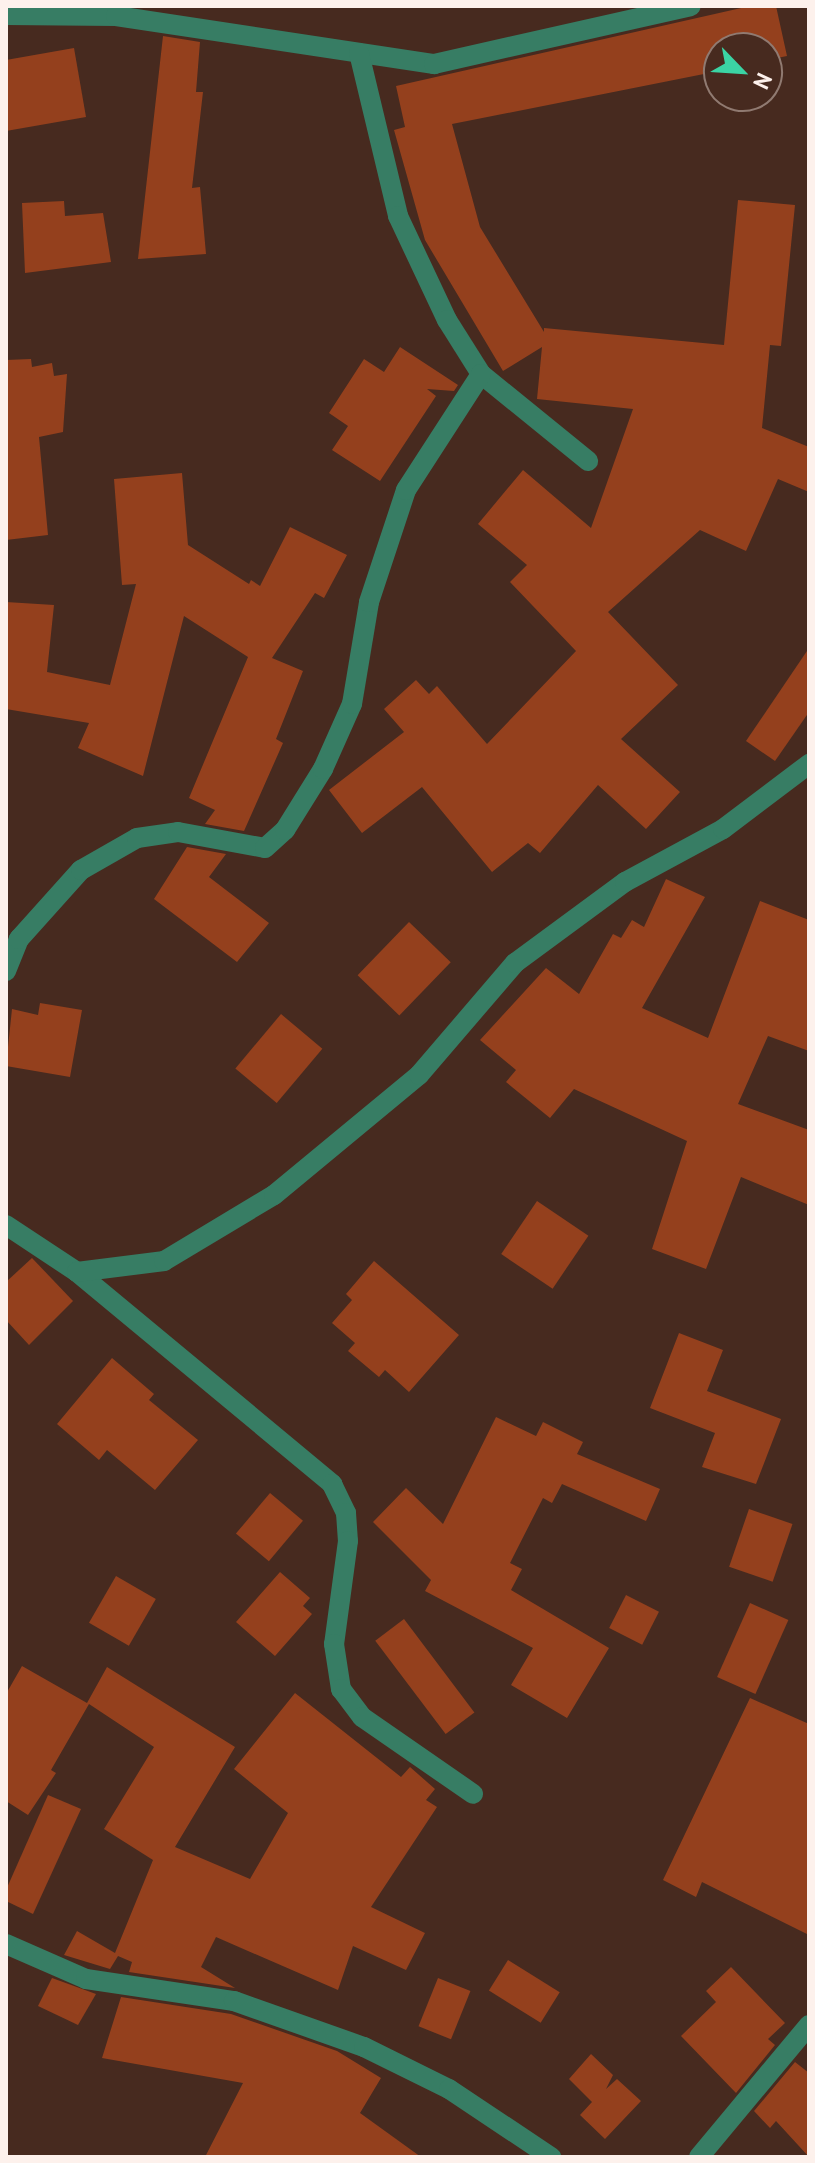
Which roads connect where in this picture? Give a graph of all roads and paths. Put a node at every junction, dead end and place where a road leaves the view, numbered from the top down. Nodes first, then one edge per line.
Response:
1 (691, 6) edge
2 (6, 15) edge
3 (359, 53) junction
4 (481, 374) junction
5 (588, 461) dead end
6 (809, 764) edge
7 (6, 971) edge
8 (6, 1225) edge
9 (77, 1272) junction
10 (473, 1794) dead end
11 (6, 1944) edge
12 (809, 2025) edge
13 (551, 2157) edge
14 (699, 2157) edge

1 - 3 street
2 - 3 street
3 - 4 street
4 - 5 street
4 - 7 street
6 - 9 street
8 - 9 street
9 - 10 street
11 - 13 street
12 - 14 street

